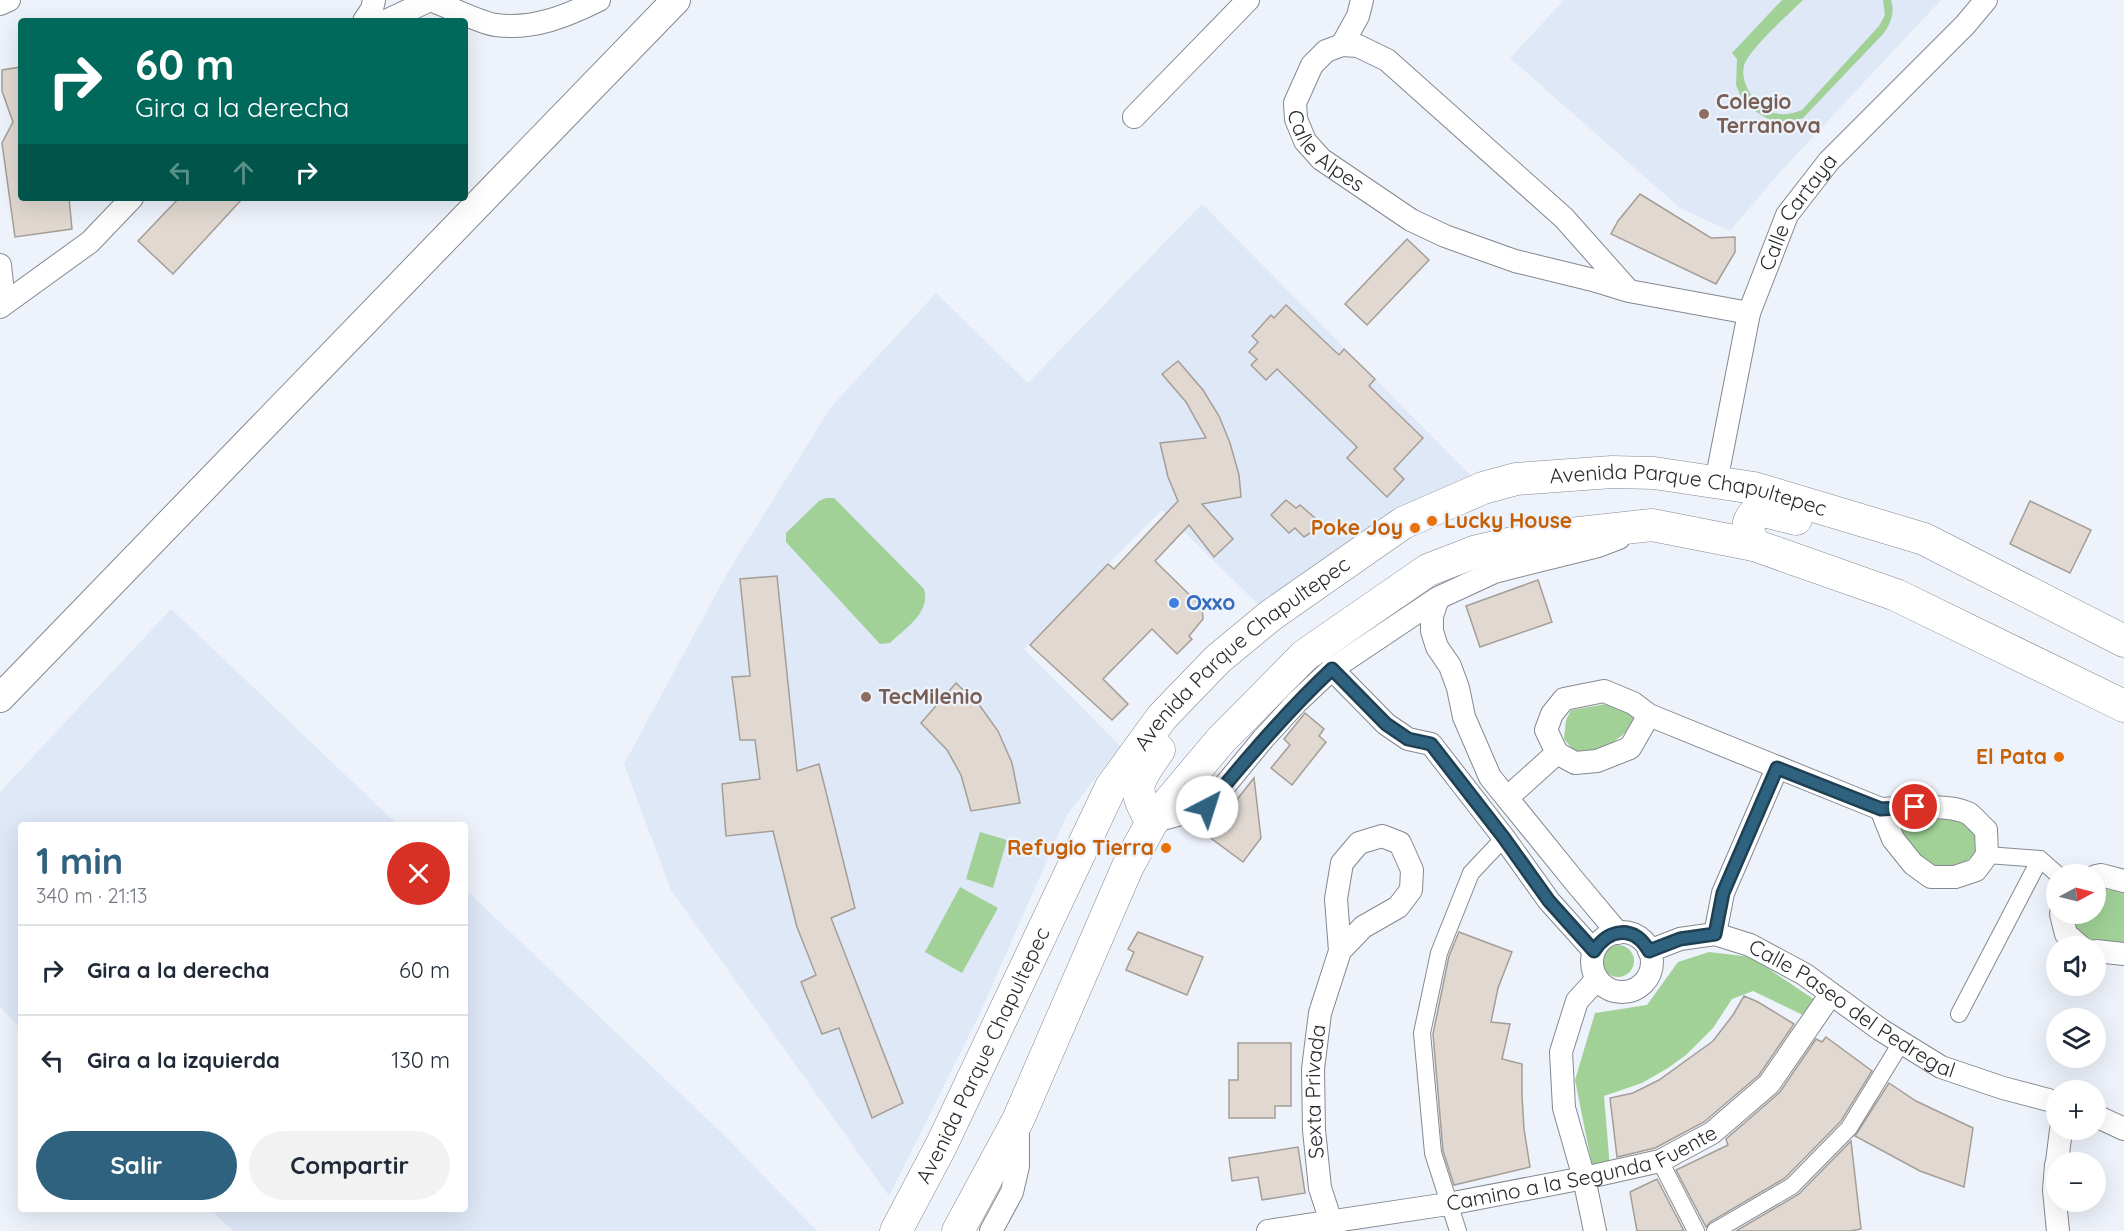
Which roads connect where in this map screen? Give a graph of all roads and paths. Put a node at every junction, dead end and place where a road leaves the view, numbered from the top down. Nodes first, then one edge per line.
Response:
1 (9, 0) edge
2 (374, 0) edge
3 (430, 0) edge
4 (599, 0) edge
5 (676, 0) edge
6 (1248, 0) edge
7 (1362, 0) edge
8 (1986, 0) edge
9 (0, 4) edge
10 (366, 18) edge
11 (392, 18) edge
12 (1342, 45) junction
13 (1134, 117) dead end
14 (129, 201) edge
15 (0, 265) edge
16 (1629, 291) junction
17 (2, 305) edge
18 (1749, 313) junction
19 (1716, 482) junction
20 (1652, 525) junction
21 (1924, 539) junction
22 (1754, 545) junction
23 (1438, 598) junction
24 (2124, 641) edge
25 (1218, 659) junction
26 (1332, 669) junction
27 (0, 698) edge
28 (2124, 706) edge
29 (1649, 715) junction
30 (1557, 753) junction
31 (1777, 768) junction
32 (1490, 777) junction
33 (1470, 793) junction
34 (1507, 798) junction
35 (1881, 809) junction
36 (1152, 822) junction
37 (1504, 838) junction
38 (1987, 855) junction
39 (2040, 859) junction
40 (2046, 864) edge
41 (2106, 876) edge
42 (2124, 881) edge
43 (1576, 883) junction
44 (1549, 901) junction
45 (1618, 933) junction
46 (1715, 934) junction
47 (1340, 951) junction
48 (1594, 951) junction
49 (1649, 951) junction
50 (2106, 952) edge
51 (2124, 954) edge
52 (1597, 979) junction
53 (1831, 994) junction
54 (1959, 1014) dead end
55 (1901, 1043) junction
56 (2046, 1099) edge
57 (1018, 1120) junction
58 (2106, 1121) edge
59 (2124, 1129) edge
60 (1660, 1161) junction
61 (1584, 1178) junction
62 (1448, 1204) junction
63 (2056, 1212) edge
64 (1333, 1226) edge
65 (896, 1231) edge
66 (958, 1231) edge
67 (991, 1231) edge
68 (1268, 1231) edge
69 (1458, 1231) edge
70 (1595, 1231) edge
71 (1696, 1231) edge
72 (1715, 1231) edge
73 (2058, 1231) edge

1 - 9 street
2 - 10 street
3 - 4 street
3 - 11 street
5 - 27 street
6 - 13 street
7 - 12 street
8 - 18 street, Calle Cartaya
12 - 16 street
12 - 16 street, Calle Alpes
14 - 17 street
15 - 17 street
16 - 18 street, Calle Alpes
18 - 19 street, Calle Cartaya
19 - 21 main road, Avenida Parque Chapultepec
19 - 25 main road, Avenida Parque Chapultepec
20 - 22 main road, Avenida Parque Chapultepec
20 - 23 street
20 - 36 main road, Avenida Parque Chapultepec
21 - 22 main road
21 - 24 main road, Avenida Parque Chapultepec
22 - 28 main road, Avenida Parque Chapultepec
23 - 26 street
23 - 32 street
25 - 36 main road
25 - 65 main road, Avenida Parque Chapultepec
26 - 33 street
26 - 36 street
29 - 30 street
29 - 30 street
29 - 31 street
30 - 34 street
31 - 35 street
31 - 46 street
32 - 33 street
32 - 34 street
33 - 37 street
34 - 43 street
35 - 38 street
35 - 38 street
36 - 57 main road, Avenida Parque Chapultepec
37 - 44 street
37 - 62 street
38 - 39 street
39 - 40 street
39 - 54 street
41 - 42 street
43 - 44 street
43 - 45 street
44 - 48 street
45 - 48 street
45 - 49 street
46 - 49 street, Calle Paseo del Pedregal
46 - 53 street, Calle Paseo del Pedregal
47 - 47 street, Sexta Privada
47 - 64 street, Sexta Privada
48 - 52 street
49 - 52 street
50 - 51 street
52 - 61 street
53 - 55 street, Calle Paseo del Pedregal
53 - 60 street, Camino a la Segunda Fuente
55 - 56 street, Calle Paseo del Pedregal
55 - 72 street
57 - 66 main road, Avenida Parque Chapultepec
57 - 67 street
58 - 59 street
60 - 61 street, Camino a la Segunda Fuente
60 - 71 street
61 - 62 street, Camino a la Segunda Fuente
61 - 70 street
62 - 64 street, Camino a la Segunda Fuente
62 - 69 street
63 - 73 street
64 - 68 street, Camino a la Segunda Fuente

